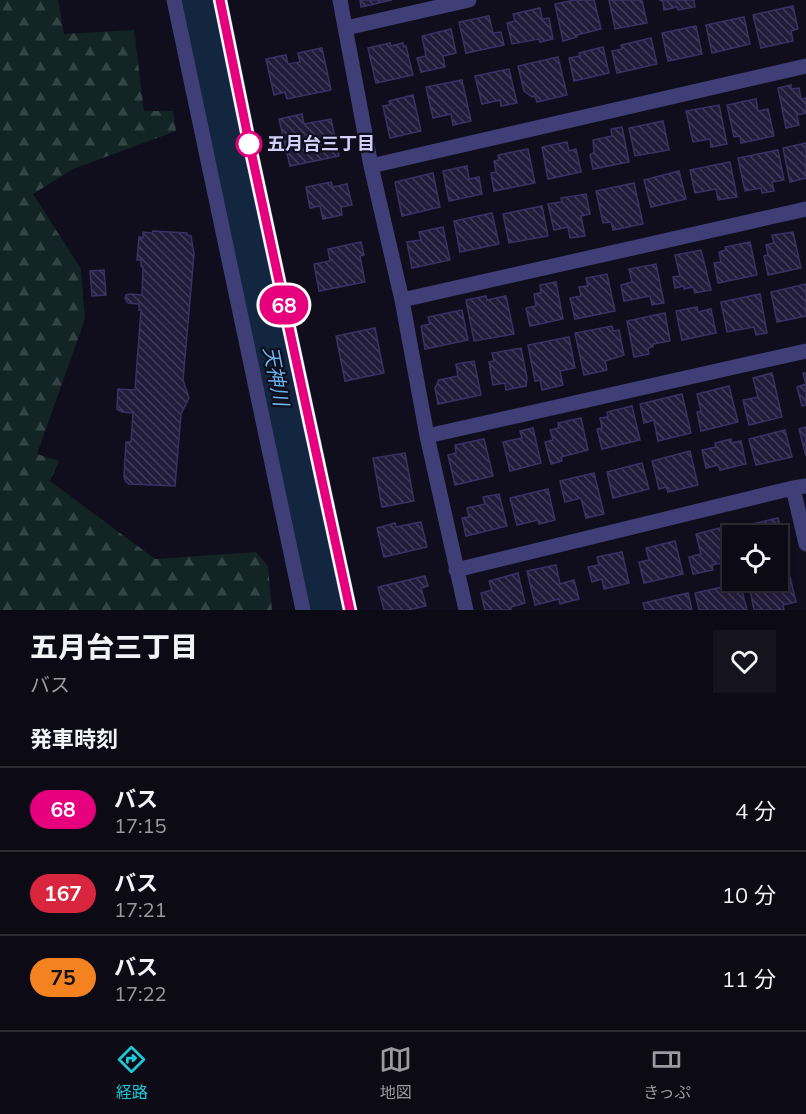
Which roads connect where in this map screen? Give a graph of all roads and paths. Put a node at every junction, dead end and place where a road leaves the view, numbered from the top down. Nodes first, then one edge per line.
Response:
1 (174, 0) edge
2 (220, 0) edge
3 (340, 0) edge
4 (469, 0) edge
5 (346, 28) junction
6 (806, 66) edge
7 (371, 166) junction
8 (806, 208) edge
9 (402, 300) junction
10 (806, 351) edge
11 (427, 436) junction
12 (800, 487) edge
13 (806, 544) edge
14 (456, 570) junction
15 (303, 610) edge
16 (350, 610) edge
17 (466, 610) edge

1 - 15 street
2 - 16 street
3 - 5 street
4 - 5 street
5 - 7 street
6 - 7 street
7 - 9 street
8 - 9 street
9 - 11 street
10 - 11 street
11 - 14 street
12 - 13 street
12 - 14 street
14 - 17 street

